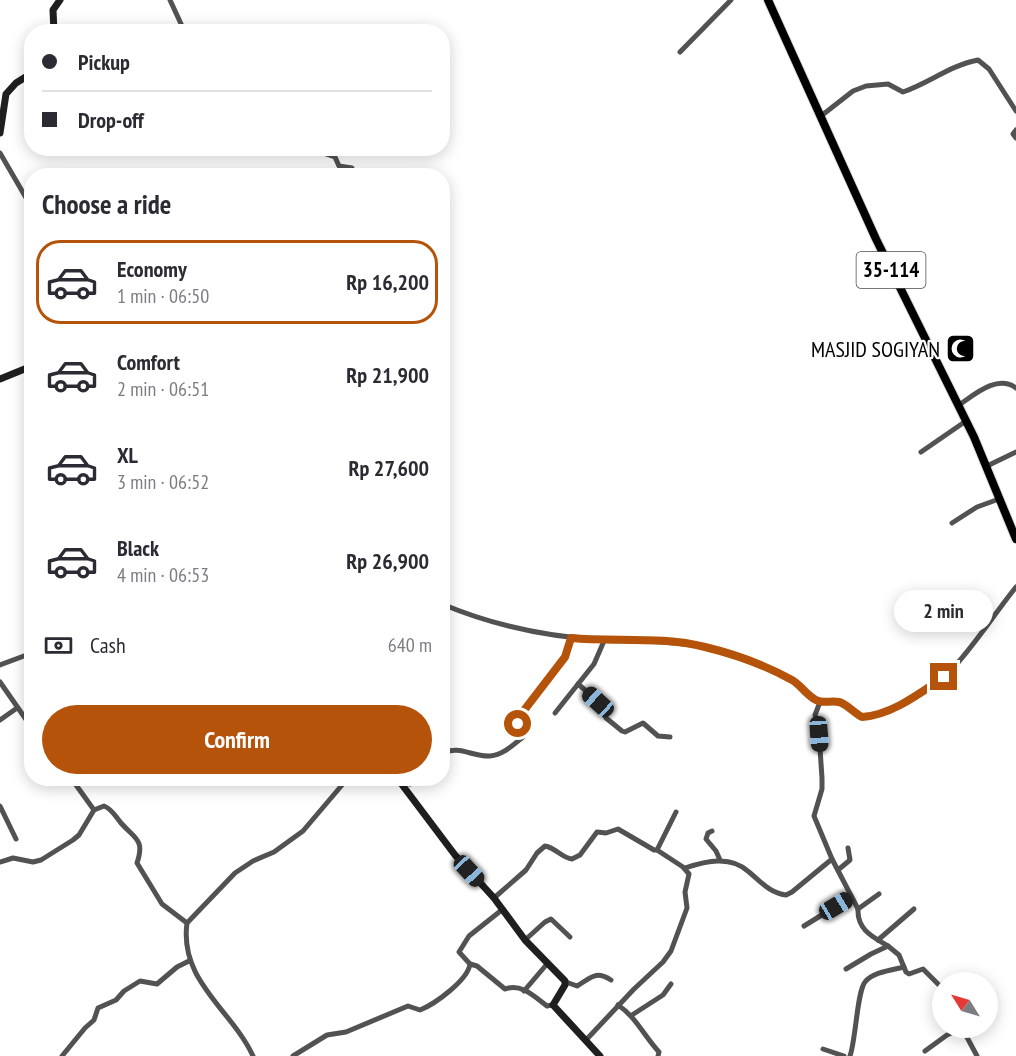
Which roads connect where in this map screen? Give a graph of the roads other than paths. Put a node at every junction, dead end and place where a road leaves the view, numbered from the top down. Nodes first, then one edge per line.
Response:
1 (60, 0) edge
2 (170, 0) edge
3 (731, 0) edge
4 (768, 0) edge
5 (54, 24) edge
6 (181, 24) edge
7 (680, 52) dead end
8 (24, 78) edge
9 (1016, 111) edge
10 (821, 116) junction
11 (1016, 130) edge
12 (0, 133) edge
13 (1016, 138) edge
14 (0, 153) edge
15 (332, 156) edge
16 (352, 168) edge
17 (24, 194) edge
18 (24, 369) edge
19 (0, 379) edge
20 (1016, 388) edge
21 (959, 405) junction
22 (966, 421) junction
23 (921, 452) dead end
24 (1016, 452) edge
25 (987, 466) junction
26 (999, 499) junction
27 (952, 523) dead end
28 (1016, 539) edge
29 (1016, 587) edge
30 (450, 607) edge
31 (571, 638) junction
32 (604, 641) junction
33 (24, 656) edge
34 (0, 665) edge
35 (0, 682) edge
36 (579, 684) junction
37 (820, 702) junction
38 (18, 708) junction
39 (555, 713) dead end
40 (24, 717) edge
41 (0, 720) edge
42 (670, 737) dead end
43 (450, 751) edge
44 (77, 786) edge
45 (341, 786) edge
46 (403, 786) edge
47 (0, 806) edge
48 (94, 810) junction
49 (676, 812) dead end
50 (712, 831) dead end
51 (16, 838) dead end
52 (848, 848) dead end
53 (657, 850) junction
54 (832, 859) junction
55 (720, 860) junction
56 (0, 862) edge
57 (685, 868) junction
58 (838, 870) junction
59 (879, 894) dead end
60 (851, 897) junction
61 (494, 898) junction
62 (503, 909) junction
63 (858, 909) junction
64 (914, 909) dead end
65 (187, 923) junction
66 (804, 926) dead end
67 (570, 937) dead end
68 (525, 940) junction
69 (878, 940) junction
70 (888, 946) junction
71 (189, 961) junction
72 (470, 964) junction
73 (547, 964) junction
74 (904, 967) junction
75 (846, 969) dead end
76 (932, 978) edge
77 (611, 980) dead end
78 (566, 982) junction
79 (671, 984) dead end
80 (524, 991) junction
81 (553, 1005) junction
82 (618, 1005) junction
83 (632, 1015) junction
84 (943, 1038) edge
85 (967, 1038) edge
86 (586, 1040) junction
87 (824, 1049) dead end
88 (925, 1051) dead end
89 (62, 1056) edge
90 (253, 1056) edge
91 (293, 1056) edge
92 (600, 1056) edge
93 (658, 1056) edge
94 (844, 1056) edge
95 (850, 1056) edge
96 (977, 1056) edge

1 - 5 street
2 - 6 street
3 - 7 street
4 - 10 main road, 35-114
8 - 12 street
9 - 10 street
10 - 21 main road, 35-114
11 - 13 street
14 - 17 street
15 - 16 street
18 - 19 street
20 - 21 street
21 - 22 main road, 35-114
22 - 23 street
22 - 25 main road, 35-114
24 - 25 street
25 - 26 main road, 35-114
26 - 27 street
26 - 28 main road, 35-114
29 - 37 street
30 - 31 street
31 - 32 street
31 - 43 street
32 - 36 street
32 - 37 street
33 - 34 street
35 - 38 street
36 - 39 street
36 - 42 street
37 - 54 street
38 - 40 street
38 - 41 street
44 - 48 street
45 - 65 street
46 - 61 street
47 - 51 street
48 - 56 street
48 - 65 street
49 - 53 street
50 - 55 street
52 - 58 street
53 - 57 street
53 - 61 street
54 - 55 street
54 - 58 street
55 - 57 street
57 - 82 street
58 - 60 street
59 - 63 street
60 - 63 street
60 - 66 street
61 - 62 street
62 - 68 street
62 - 72 street
63 - 69 street
64 - 69 street
65 - 71 street
67 - 68 street
68 - 73 street
69 - 70 street
70 - 74 street
70 - 75 street
71 - 89 street
71 - 90 street
72 - 80 street
72 - 91 street
73 - 78 street
73 - 80 street
74 - 76 street
74 - 95 street
77 - 78 street
78 - 81 street
79 - 83 street
80 - 81 street
81 - 86 street
82 - 83 street
82 - 86 street
83 - 93 street
84 - 88 street
85 - 96 street
86 - 92 street
87 - 94 street

